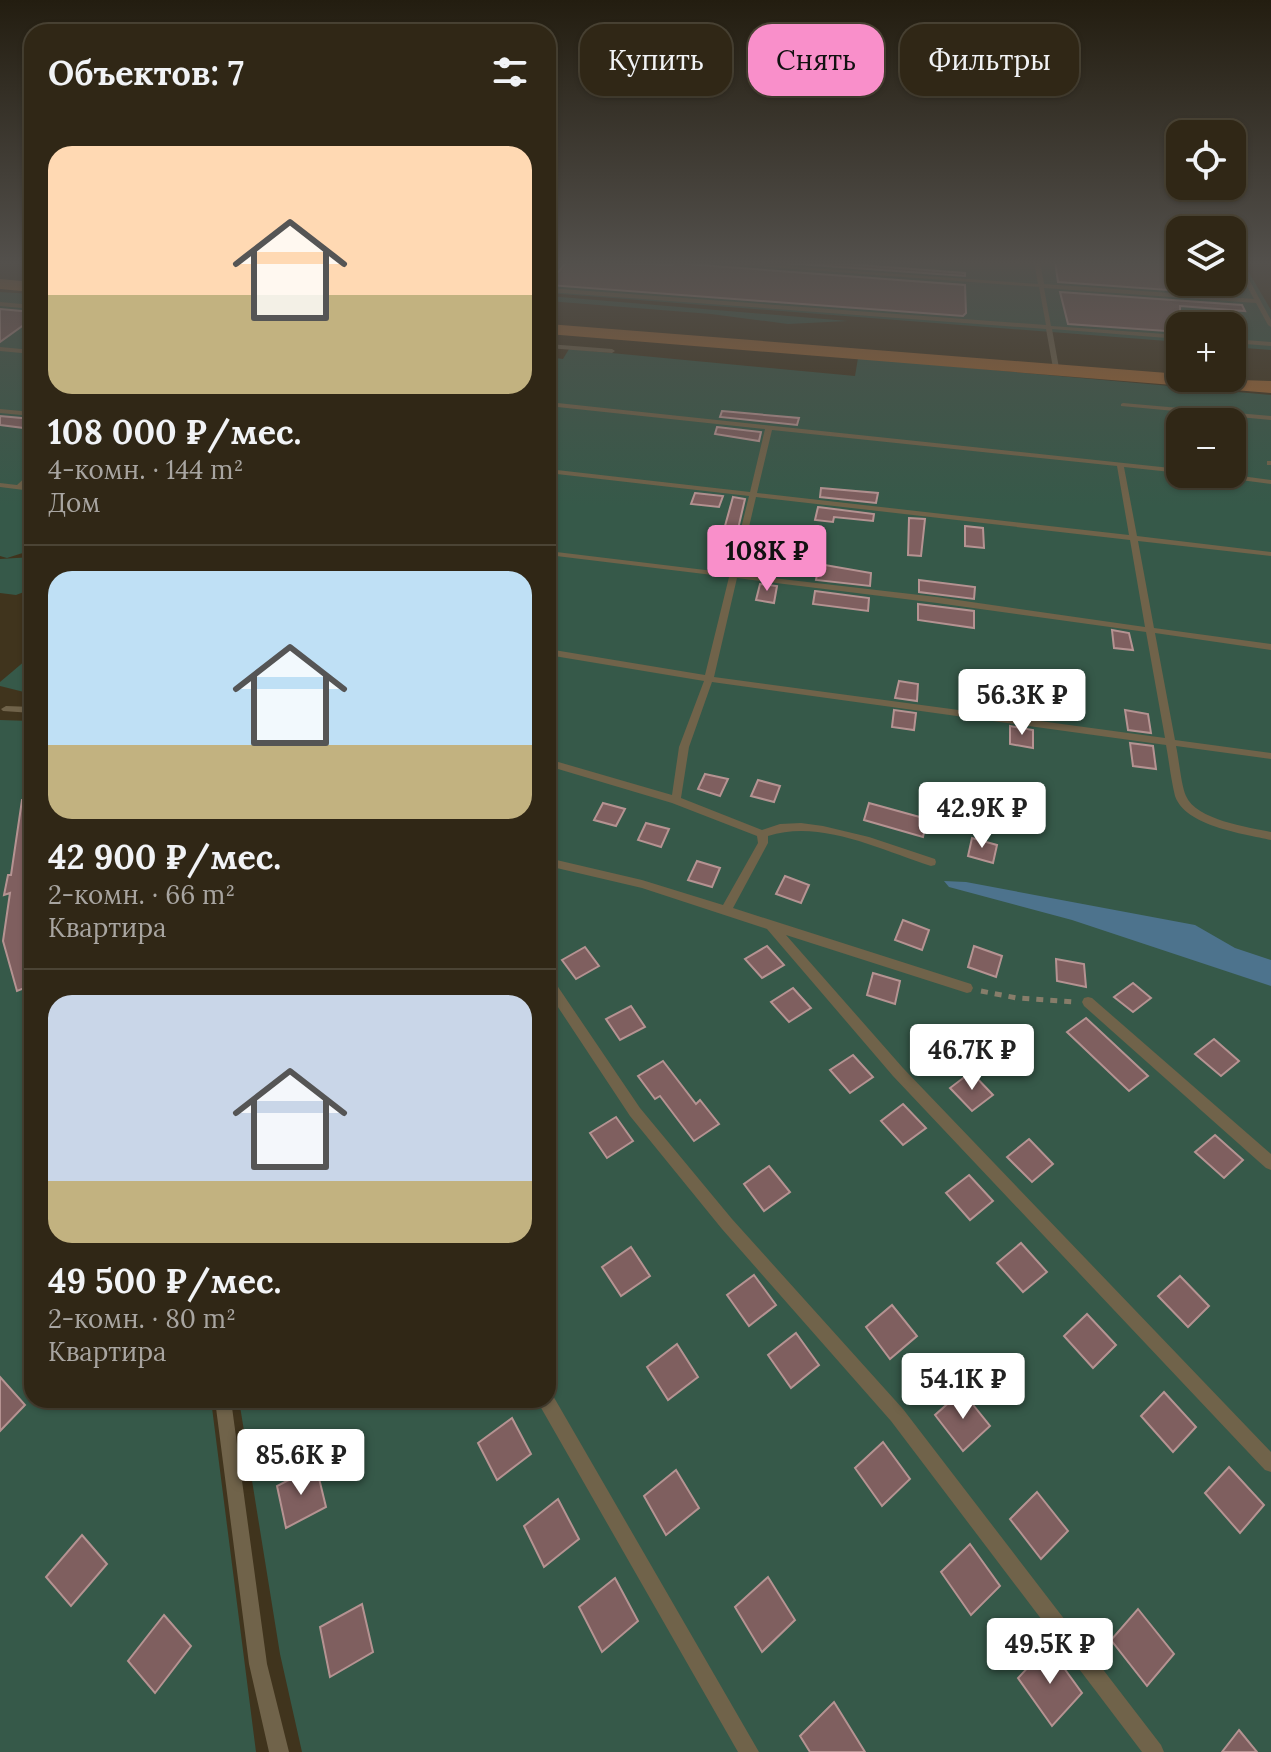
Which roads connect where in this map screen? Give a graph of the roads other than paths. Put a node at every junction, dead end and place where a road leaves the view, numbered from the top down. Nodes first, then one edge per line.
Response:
1 (727, 343) edge
2 (1052, 343) edge
3 (556, 347) edge
4 (0, 349) edge
5 (24, 351) edge
6 (612, 351) dead end
7 (1056, 368) junction
8 (1271, 387) edge
9 (556, 405) edge
10 (1123, 405) dead end
11 (0, 411) edge
12 (24, 413) edge
13 (1271, 418) edge
14 (769, 428) junction
15 (1120, 464) junction
16 (1166, 469) edge
17 (556, 472) edge
18 (1246, 479) edge
19 (1271, 482) edge
20 (24, 483) edge
21 (0, 485) edge
22 (19, 487) junction
23 (24, 488) edge
24 (753, 495) junction
25 (1135, 538) junction
26 (556, 554) edge
27 (1271, 554) edge
28 (735, 576) junction
29 (1153, 631) junction
30 (1271, 647) edge
31 (556, 653) edge
32 (709, 679) junction
33 (6, 709) dead end
34 (24, 710) edge
35 (1171, 743) junction
36 (1271, 756) edge
37 (556, 764) edge
38 (676, 800) junction
39 (762, 834) junction
40 (1271, 836) edge
41 (931, 862) dead end
42 (556, 864) edge
43 (725, 912) junction
44 (772, 927) junction
45 (967, 988) road end
46 (556, 994) edge
47 (1088, 1002) road end
48 (1271, 1163) edge
49 (224, 1408) edge
50 (551, 1408) edge
51 (1271, 1464) edge
52 (279, 1752) edge
53 (749, 1752) edge
54 (1154, 1752) edge

1 - 7 main road
2 - 7 lane
3 - 6 lane
4 - 5 lane
7 - 8 main road
9 - 14 lane
10 - 13 lane
11 - 12 lane
14 - 15 lane
14 - 24 lane
15 - 16 lane
15 - 25 lane
17 - 24 lane
18 - 19 lane
20 - 22 lane
21 - 22 lane
22 - 23 lane
24 - 25 lane
24 - 28 lane
25 - 27 lane
25 - 29 lane
26 - 28 lane
28 - 29 lane
28 - 32 lane
29 - 30 lane
29 - 35 lane
31 - 32 lane
32 - 35 lane
32 - 38 lane
33 - 34 lane
35 - 36 lane
35 - 40 lane
37 - 38 lane
38 - 39 lane
39 - 41 lane
39 - 43 lane
42 - 43 lane
43 - 44 lane
44 - 45 lane
44 - 51 lane
46 - 54 lane
47 - 48 lane
49 - 52 lane
50 - 53 lane

